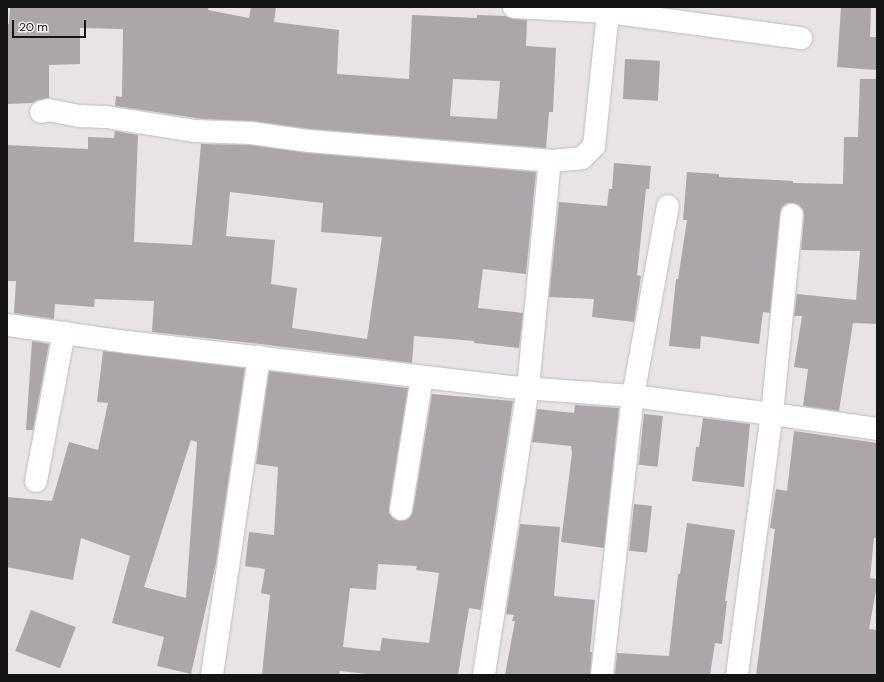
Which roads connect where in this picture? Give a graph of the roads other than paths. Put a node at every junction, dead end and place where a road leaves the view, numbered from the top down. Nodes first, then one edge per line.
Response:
1 (514, 7) edge
2 (608, 12) junction
3 (801, 38) dead end
4 (41, 112) dead end
5 (550, 161) junction
6 (668, 206) dead end
7 (792, 215) dead end
8 (7, 325) edge
9 (64, 333) junction
10 (259, 356) junction
11 (422, 377) junction
12 (528, 388) junction
13 (633, 396) junction
14 (772, 414) junction
15 (877, 429) edge
16 (36, 481) dead end
17 (401, 509) dead end
18 (212, 675) edge
19 (484, 675) edge
20 (602, 675) edge
21 (737, 675) edge

1 - 2 street
2 - 3 street
2 - 5 street
4 - 5 street
5 - 12 street
6 - 13 street
7 - 14 street
8 - 9 street
9 - 10 street
9 - 16 street
10 - 11 street
10 - 18 street
11 - 12 street
11 - 17 street
12 - 13 street
12 - 19 street
13 - 14 street
13 - 20 street
14 - 15 street
14 - 21 street

